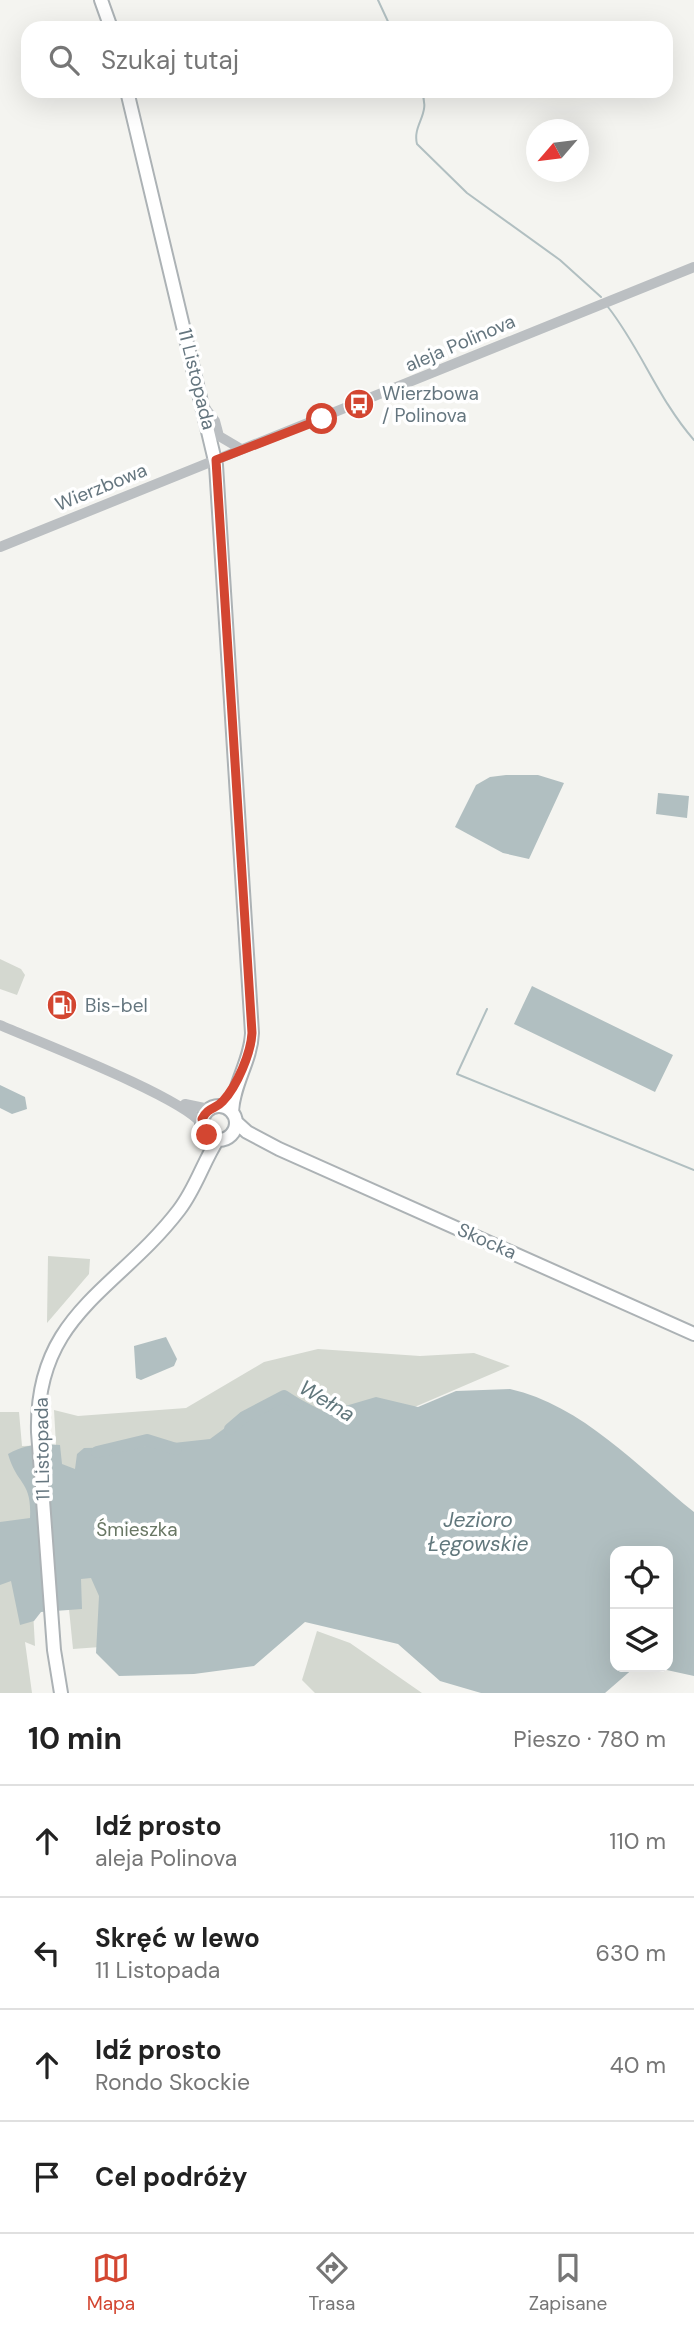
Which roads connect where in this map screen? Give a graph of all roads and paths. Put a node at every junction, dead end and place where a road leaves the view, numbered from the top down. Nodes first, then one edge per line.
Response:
1 (101, 0) edge
2 (108, 21) edge
3 (129, 98) edge
4 (694, 267) edge
5 (204, 405) junction
6 (245, 449) junction
7 (216, 460) junction
8 (0, 547) edge
9 (0, 1025) edge
10 (250, 1050) junction
11 (159, 1096) junction
12 (214, 1107) junction
13 (234, 1117) junction
14 (214, 1134) junction
15 (279, 1149) junction
16 (694, 1334) edge
17 (61, 1693) edge

1 - 2 main road
3 - 5 main road, 11 Listopada
4 - 6 street, aleja Polinova
5 - 6 street
5 - 7 main road, 11 Listopada
6 - 7 street, aleja Polinova
7 - 8 street, Wierzbowa
7 - 10 main road, 11 Listopada
9 - 11 street, Skocka
10 - 12 main road, 11 Listopada
10 - 13 main road, 11 Listopada
11 - 12 street, Skocka
11 - 14 street, Skocka
12 - 13 main road, Skocka
12 - 14 main road, 11 Listopada
13 - 14 main road, 11 Listopada
13 - 15 main road, Skocka
14 - 15 main road, Skocka
14 - 17 main road, 11 Listopada
15 - 16 main road, Skocka

